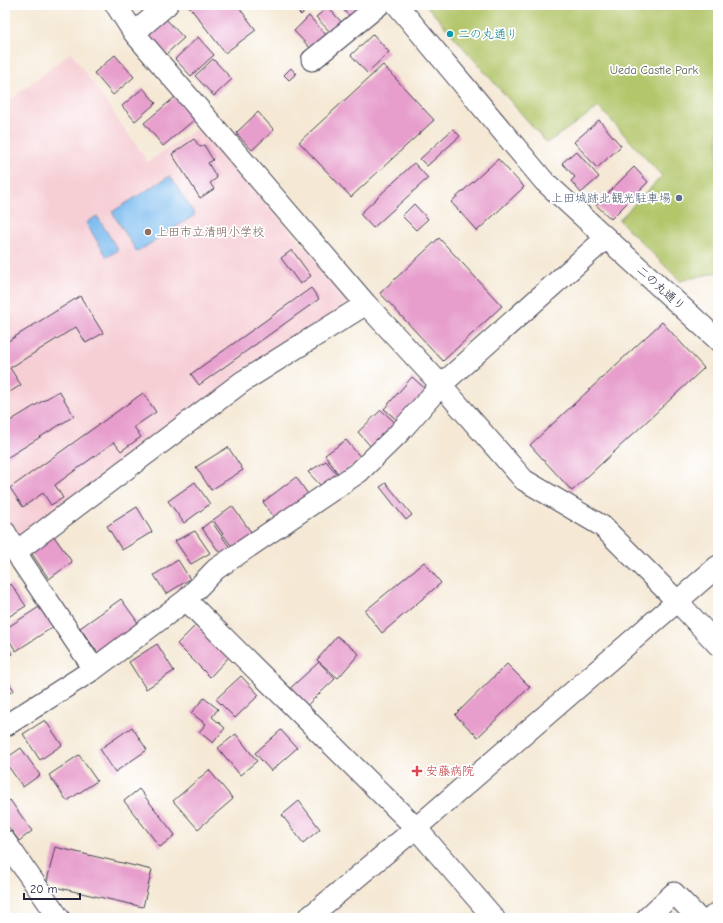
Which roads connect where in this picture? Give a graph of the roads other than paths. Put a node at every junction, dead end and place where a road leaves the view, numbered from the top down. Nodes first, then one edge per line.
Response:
1 (116, 5) edge
2 (167, 5) edge
3 (379, 5) edge
4 (397, 5) edge
5 (134, 32) junction
6 (312, 60) dead end
7 (606, 238) junction
8 (366, 304) junction
9 (718, 340) edge
10 (441, 385) junction
11 (5, 532) edge
12 (17, 551) junction
13 (718, 566) edge
14 (186, 600) junction
15 (676, 601) junction
16 (718, 645) edge
17 (94, 669) junction
18 (5, 726) edge
19 (416, 828) junction
20 (8, 851) edge
21 (718, 912) edge
22 (311, 917) edge
23 (59, 918) edge
24 (494, 918) edge
25 (647, 918) edge
26 (698, 918) edge
27 (712, 918) edge

1 - 5 street
2 - 5 street
3 - 6 street
4 - 7 street, 二の丸通り
5 - 8 street
7 - 9 street, 二の丸通り
7 - 10 street
8 - 10 street
8 - 12 street
10 - 14 street
10 - 15 street
11 - 12 street
12 - 17 street
13 - 15 street
14 - 17 street
14 - 19 street
15 - 16 street
15 - 19 street
17 - 18 street
19 - 22 street
19 - 24 street
20 - 23 street
21 - 27 street
25 - 26 street

